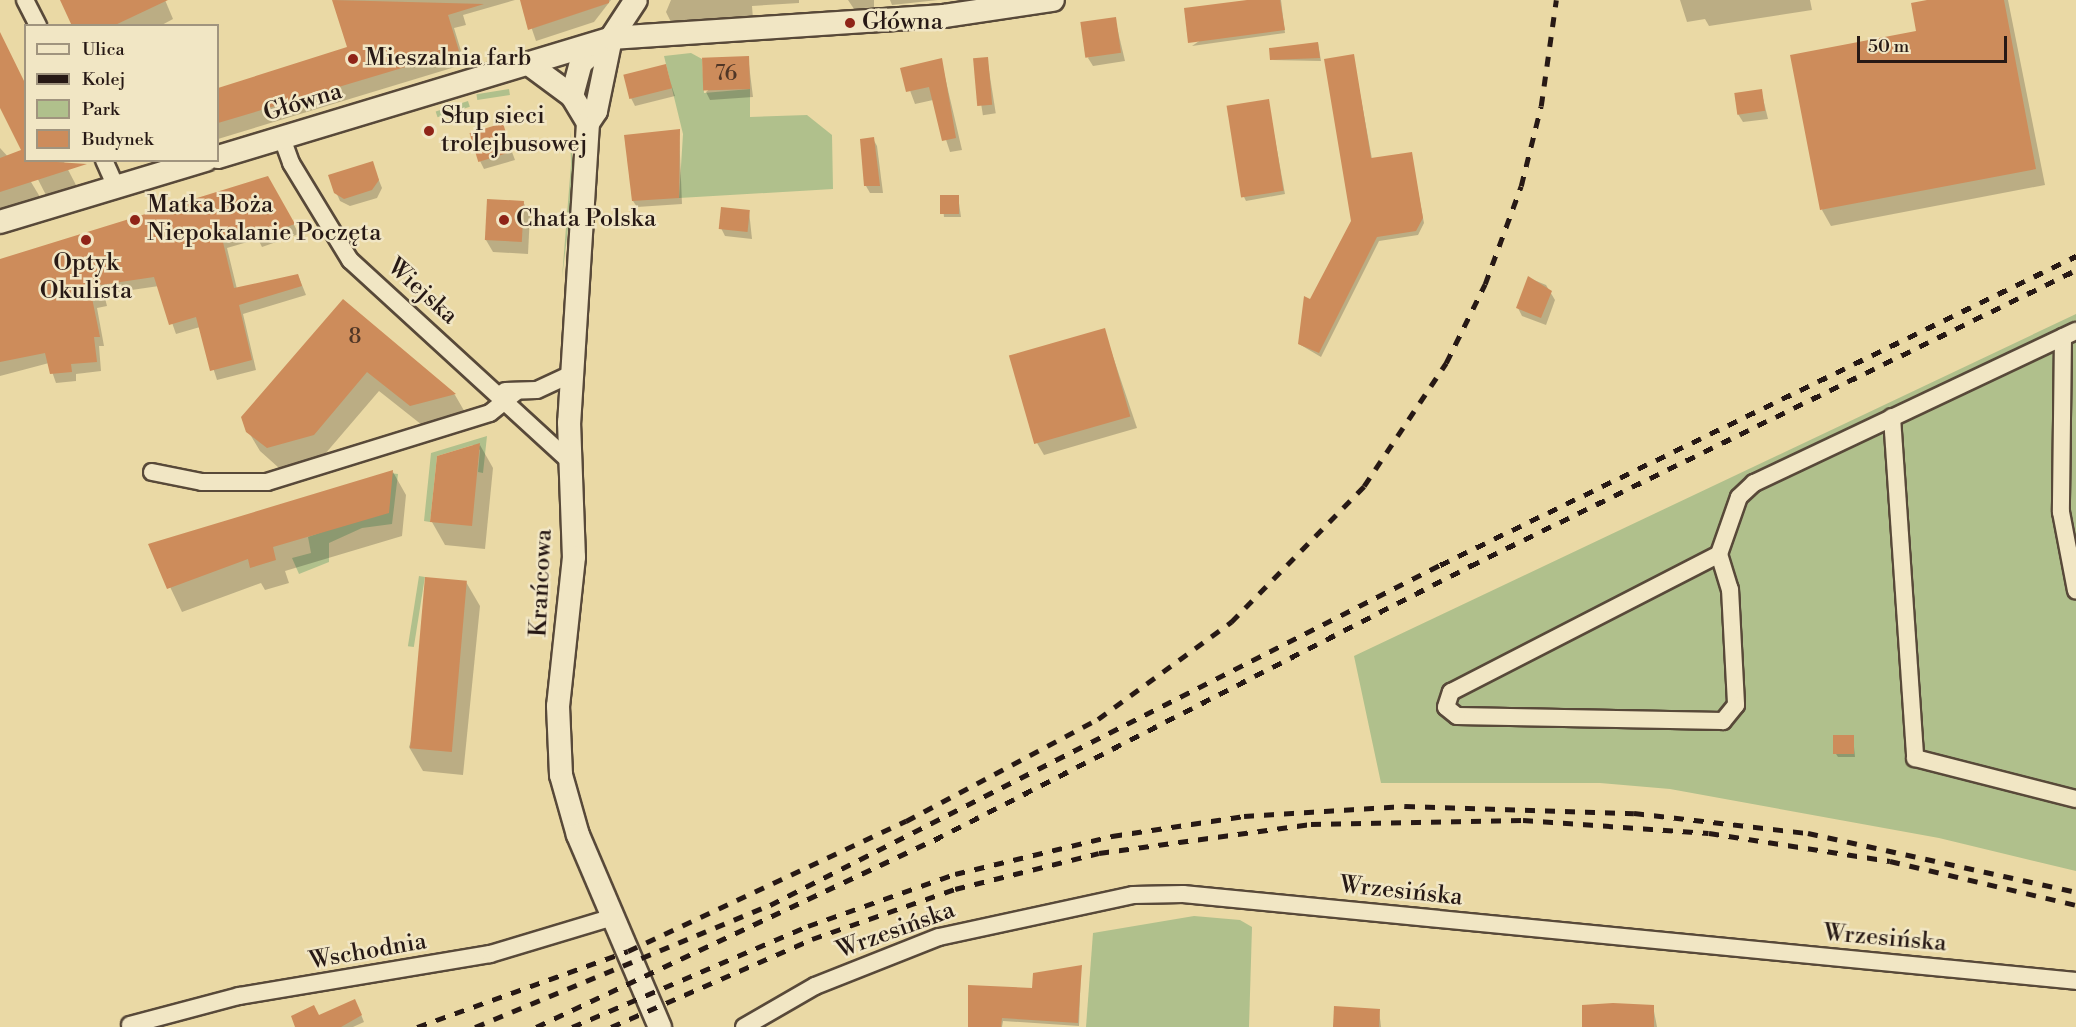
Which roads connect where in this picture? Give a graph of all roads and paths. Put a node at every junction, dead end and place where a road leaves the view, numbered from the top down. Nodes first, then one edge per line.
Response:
1 (25, 0) edge
2 (636, 0) edge
3 (1053, 0) edge
4 (37, 24) edge
5 (611, 38) junction
6 (530, 64) junction
7 (572, 96) junction
8 (588, 123) junction
9 (282, 138) junction
10 (219, 157) edge
11 (105, 162) edge
12 (200, 162) edge
13 (116, 187) junction
14 (0, 222) edge
15 (2069, 334) edge
16 (571, 374) junction
17 (485, 381) junction
18 (516, 392) junction
19 (502, 404) junction
20 (1892, 417) junction
21 (569, 461) junction
22 (152, 472) dead end
23 (1719, 554) junction
24 (2076, 591) edge
25 (2076, 799) edge
26 (613, 916) junction
27 (2076, 981) edge
28 (130, 1025) dead end
29 (660, 1027) edge
30 (744, 1027) edge

1 - 4 street
2 - 5 street
3 - 5 street, Główna
5 - 6 street, Główna
5 - 7 street
5 - 8 street, Krańcowa
6 - 7 street
6 - 9 street, Główna
7 - 8 street
8 - 16 street, Krańcowa
9 - 10 street, Główna
9 - 17 street, Wiejska
11 - 13 street
12 - 13 street
13 - 14 street
15 - 20 street
15 - 24 street
16 - 18 street
16 - 21 street, Krańcowa
17 - 18 street, Wiejska
17 - 19 street, Wiejska
18 - 19 street
19 - 21 street, Wiejska
19 - 22 street
20 - 23 street
20 - 25 street
21 - 26 street, Krańcowa
23 - 23 street
26 - 28 street, Wschodnia
26 - 29 street, Krańcowa
27 - 30 street, Wrzesińska

